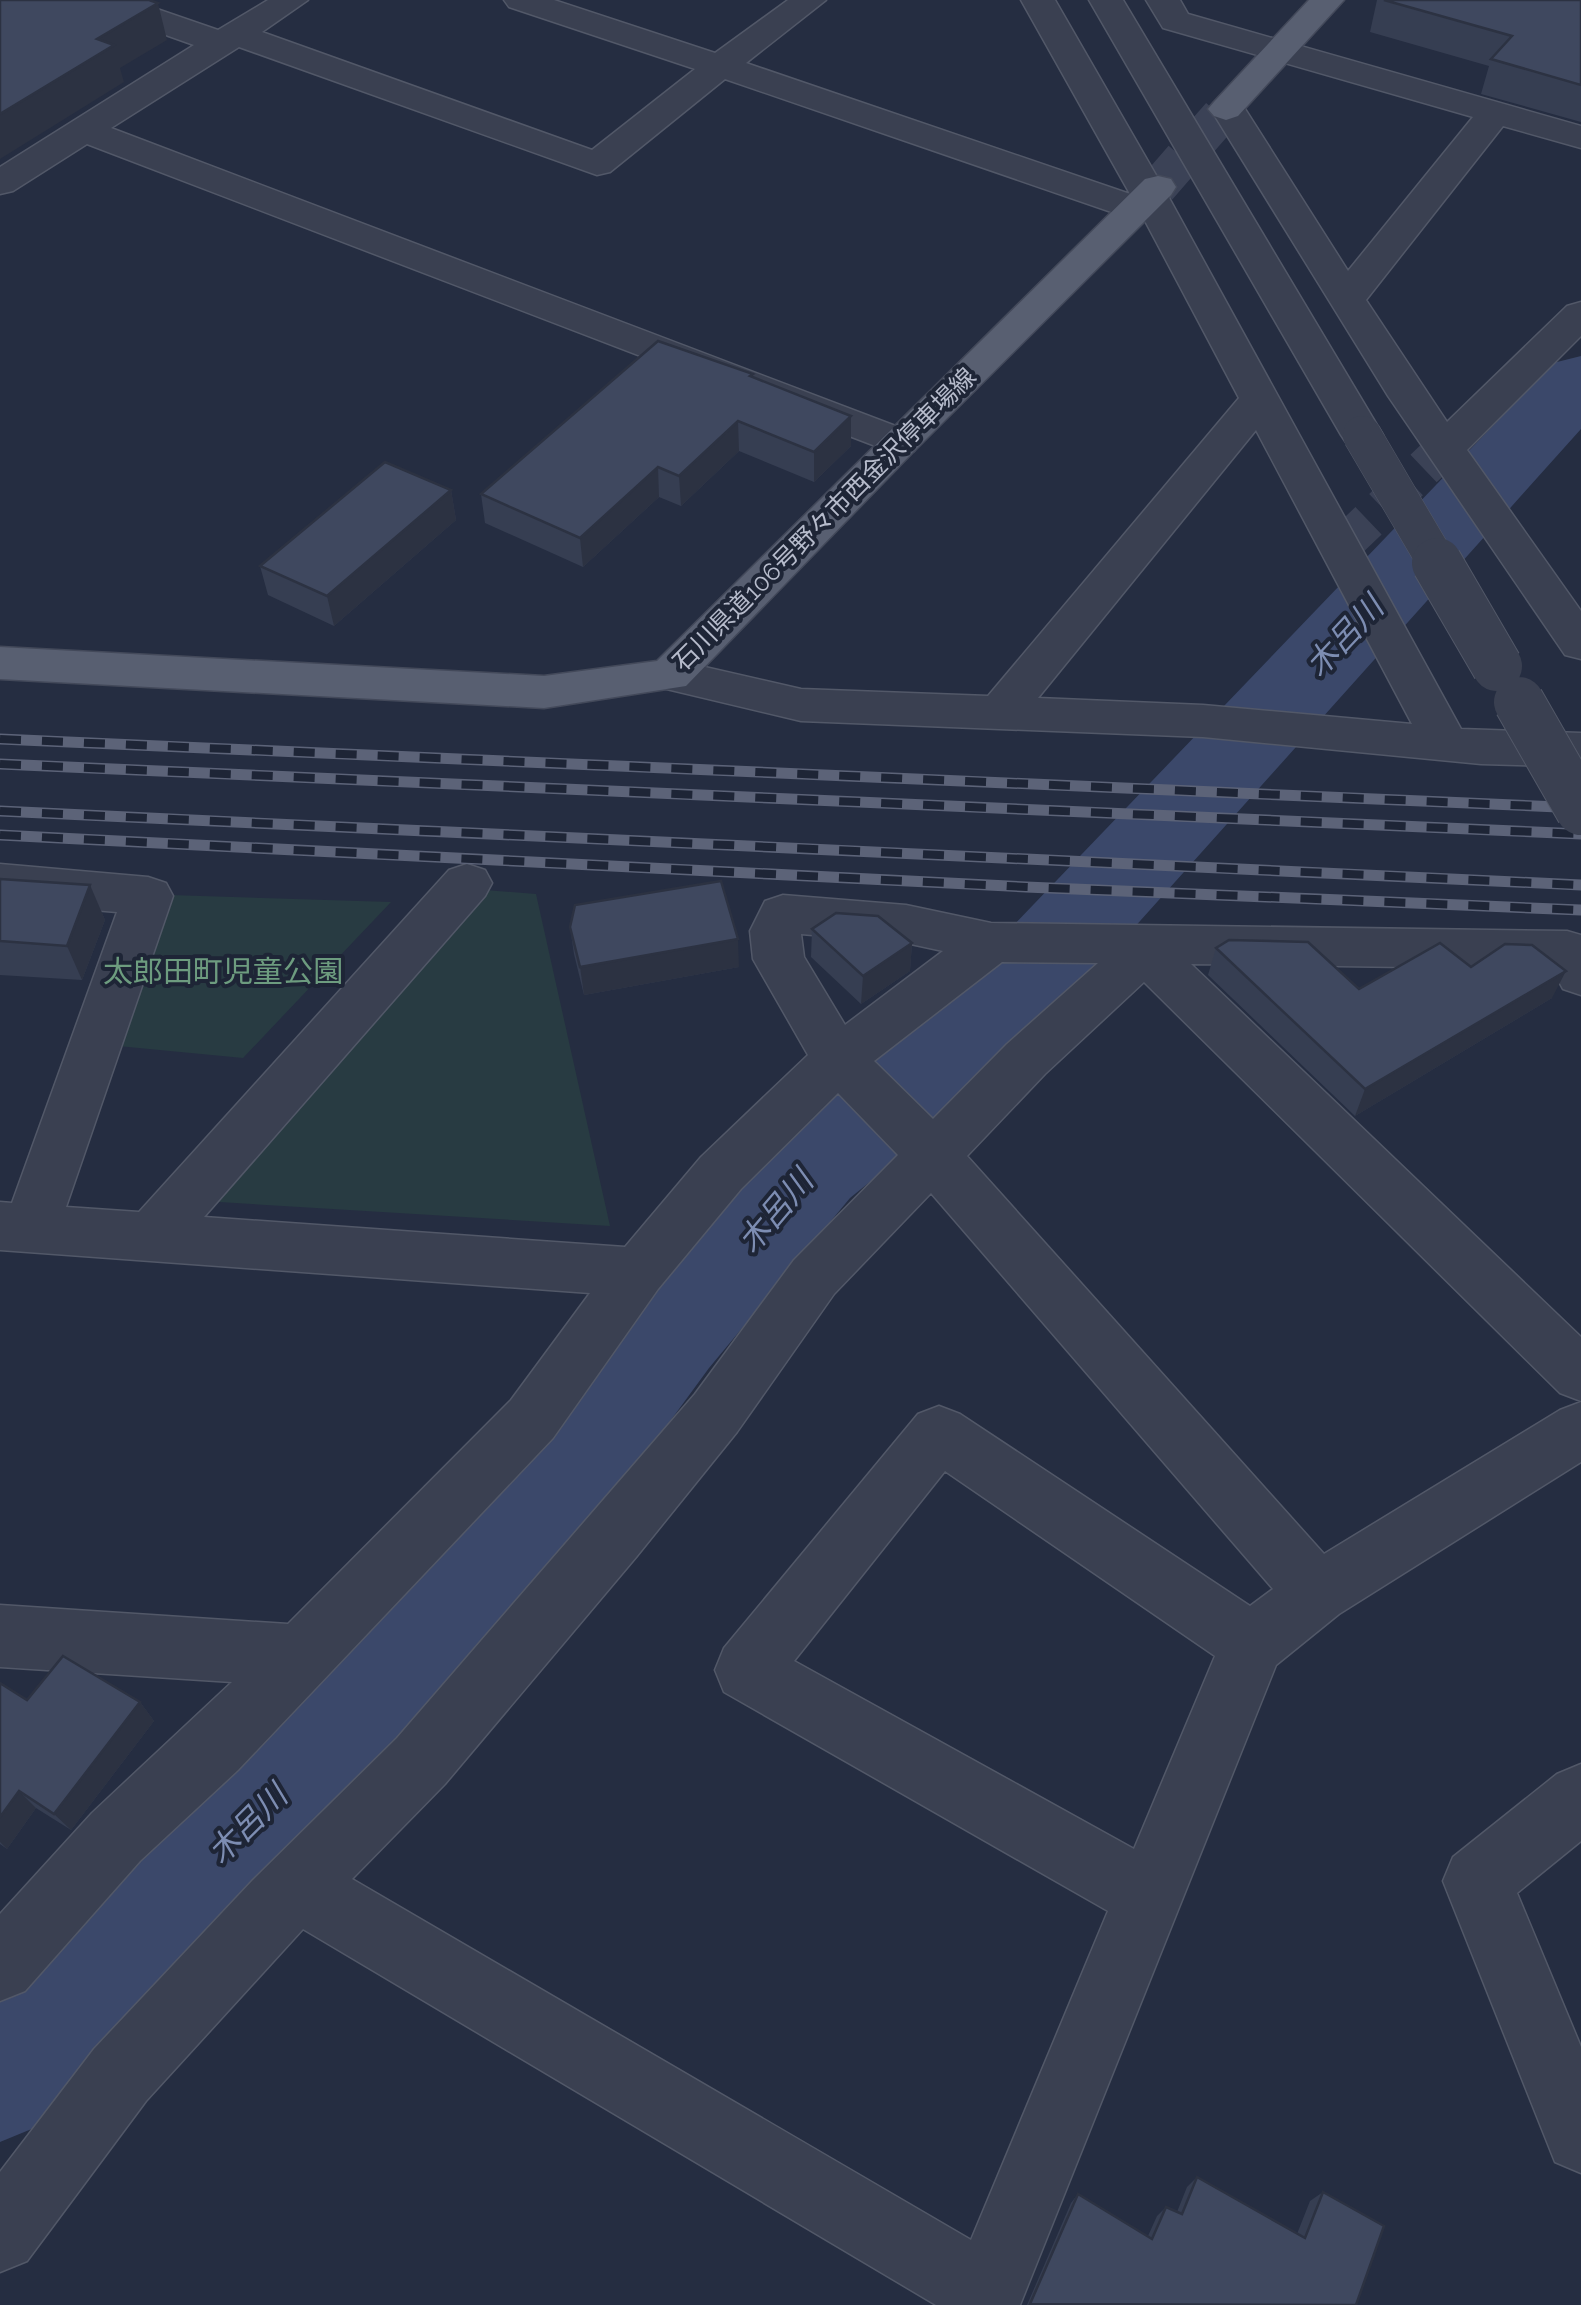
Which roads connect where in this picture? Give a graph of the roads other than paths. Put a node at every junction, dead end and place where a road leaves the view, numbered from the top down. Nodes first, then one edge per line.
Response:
1 (99, 0) edge
2 (291, 0) edge
3 (521, 0) edge
4 (810, 0) edge
5 (1038, 0) edge
6 (1106, 0) edge
7 (1163, 0) edge
8 (1327, 0) edge
9 (228, 39) junction
10 (1279, 49) junction
11 (720, 66) junction
12 (1227, 109) joint
13 (1495, 112) junction
14 (83, 130) junction
15 (1581, 137) edge
16 (0, 183) edge
17 (1148, 197) junction
18 (1346, 299) junction
19 (1581, 314) edge
20 (1260, 399) junction
21 (899, 442) junction
22 (1449, 454) junction
23 (1581, 644) edge
24 (0, 663) edge
25 (670, 676) junction
26 (1000, 713) junction
27 (1445, 742) junction
28 (1581, 750) edge
29 (1581, 810) edge
30 (0, 883) edge
31 (467, 883) dead end
32 (1001, 941) junction
33 (1142, 945) junction
34 (1581, 975) edge
35 (846, 1066) junction
36 (929, 1152) junction
37 (15, 1227) edge
38 (154, 1236) junction
39 (638, 1272) junction
40 (1581, 1375) edge
41 (1581, 1429) edge
42 (1316, 1592) junction
43 (0, 1636) edge
44 (1252, 1644) junction
45 (301, 1656) junction
46 (1581, 1798) edge
47 (297, 1886) junction
48 (1150, 1896) junction
49 (0, 1966) edge
50 (1581, 2136) edge
51 (0, 2234) edge
52 (984, 2298) edge

1 - 9 street
2 - 9 street
3 - 11 street
4 - 11 street
5 - 17 street
6 - 29 street, bridge
7 - 10 street
8 - 10 main road
9 - 11 street
9 - 14 street
10 - 12 main road
10 - 13 street
11 - 17 street
12 - 18 street
13 - 15 street
13 - 18 street
14 - 16 street
14 - 21 street
17 - 20 street
17 - 21 main road, 石川県道106号野々市西金沢停車場線
18 - 22 street
19 - 22 street
20 - 26 street
20 - 27 street
21 - 25 main road, 石川県道106号野々市西金沢停車場線
22 - 23 street
24 - 25 main road, 石川県道106号野々市西金沢停車場線
25 - 26 street
26 - 27 street
27 - 28 street
30 - 37 street
31 - 38 street
32 - 33 street
32 - 35 street
32 - 35 street
33 - 34 street
33 - 36 street
33 - 40 street
35 - 36 street
35 - 39 street
36 - 42 street
36 - 47 street
37 - 38 street
38 - 39 street
39 - 45 street
41 - 42 street
42 - 44 street
43 - 45 street
44 - 48 street
44 - 48 street
45 - 49 street
46 - 50 street
47 - 51 street
47 - 52 street
48 - 52 street

